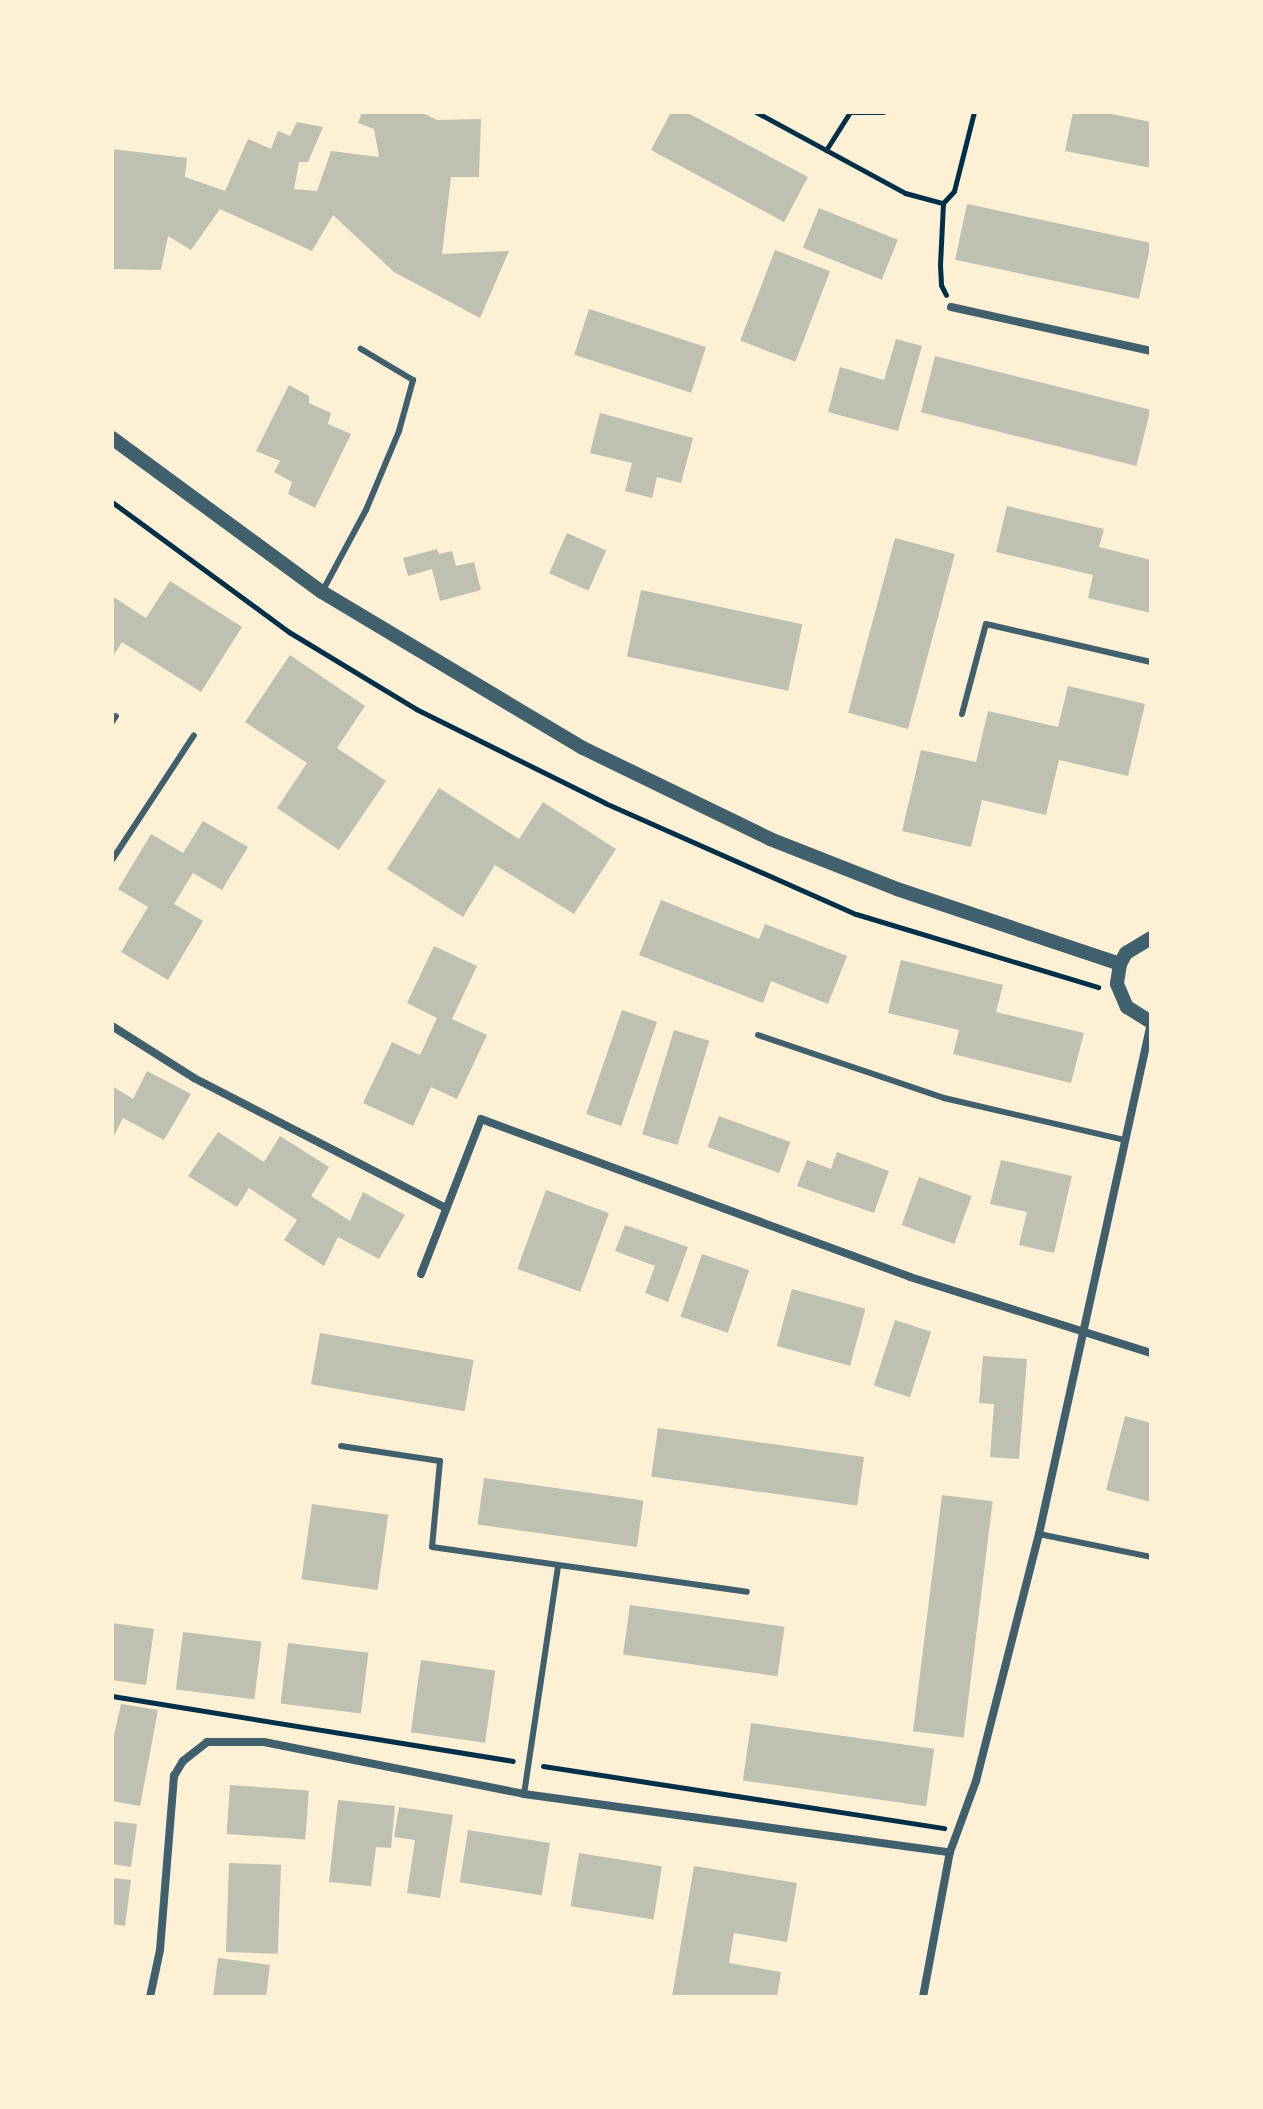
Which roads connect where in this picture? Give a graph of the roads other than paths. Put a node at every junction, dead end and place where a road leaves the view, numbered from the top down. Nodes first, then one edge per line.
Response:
1 (951, 307) road end
2 (361, 349) dead end
3 (1151, 351) edge
4 (112, 438) edge
5 (322, 592) junction
6 (1151, 662) edge
7 (962, 714) dead end
8 (194, 735) dead end
9 (112, 860) edge
10 (1151, 938) edge
11 (1120, 964) junction
12 (1151, 1022) edge
13 (112, 1026) edge
14 (758, 1035) dead end
15 (1125, 1140) junction
16 (446, 1208) junction
17 (421, 1274) dead end
18 (1083, 1331) junction
19 (1151, 1353) edge
20 (341, 1446) dead end
21 (1039, 1534) junction
22 (1151, 1557) edge
23 (558, 1566) junction
24 (747, 1592) dead end
25 (524, 1794) junction
26 (950, 1852) junction
27 (150, 1997) edge
28 (923, 1997) edge

1 - 3 street
2 - 5 lane
4 - 5 street
5 - 11 street
6 - 7 lane
8 - 9 lane
10 - 11 street
11 - 12 street
12 - 15 street
13 - 16 street
14 - 15 lane
15 - 18 street
16 - 17 street
16 - 18 street
18 - 19 street
18 - 21 street
20 - 23 lane
21 - 22 lane
21 - 26 street
23 - 24 lane
23 - 25 lane
25 - 26 street
25 - 27 street
26 - 28 street

